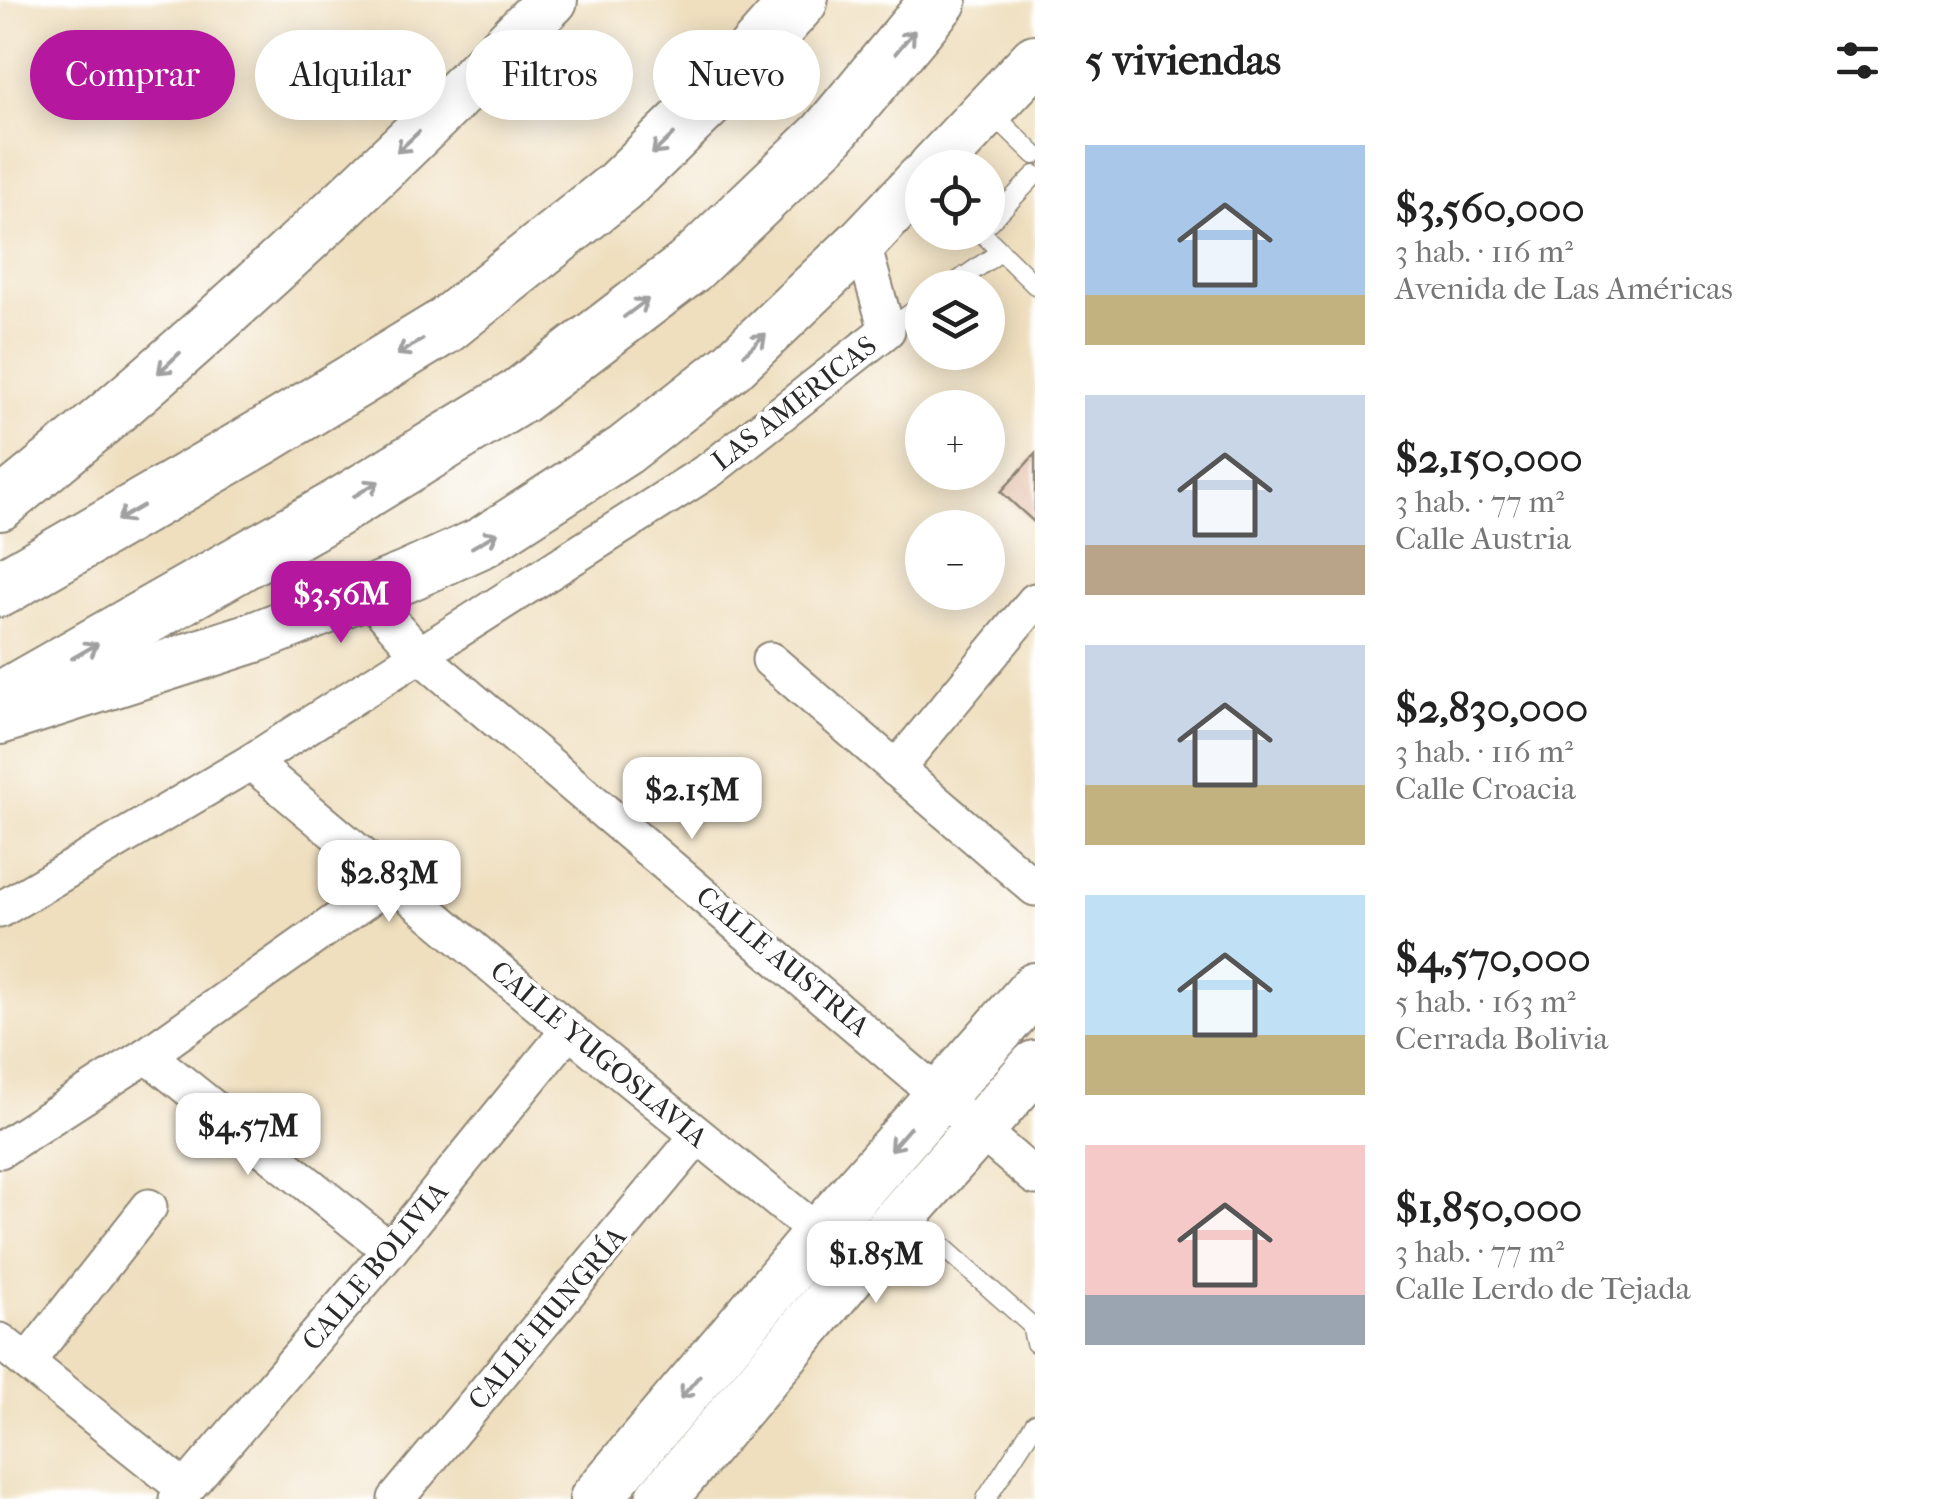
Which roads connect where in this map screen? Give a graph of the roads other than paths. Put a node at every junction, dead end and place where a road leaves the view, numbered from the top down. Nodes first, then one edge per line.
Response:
1 (800, 0) edge
2 (940, 0) edge
3 (548, 2) edge
4 (1035, 60) edge
5 (988, 109) junction
6 (950, 150) edge
7 (1035, 155) edge
8 (1035, 175) edge
9 (905, 196) edge
10 (1005, 206) edge
11 (862, 242) junction
12 (1000, 252) joint
13 (974, 270) edge
14 (1035, 285) edge
15 (905, 317) edge
16 (887, 330) junction
17 (0, 505) edge
18 (0, 589) edge
19 (366, 593) junction
20 (1035, 601) edge
21 (420, 656) junction
22 (770, 660) dead end
23 (0, 700) edge
24 (0, 719) edge
25 (251, 762) junction
26 (896, 769) junction
27 (394, 881) junction
28 (1035, 888) edge
29 (0, 910) edge
30 (1035, 988) edge
31 (569, 1030) junction
32 (147, 1055) junction
33 (1035, 1066) edge
34 (940, 1094) junction
35 (977, 1130) junction
36 (698, 1136) junction
37 (0, 1150) edge
38 (1035, 1177) edge
39 (149, 1207) dead end
40 (904, 1212) junction
41 (818, 1235) junction
42 (390, 1250) junction
43 (859, 1264) junction
44 (1035, 1343) edge
45 (14, 1352) edge
46 (1035, 1423) edge
47 (181, 1494) edge
48 (396, 1499) edge
49 (595, 1499) edge
50 (661, 1499) edge
51 (986, 1499) edge

1 -> 18 highway
23 -> 2 highway
3 -> 17 street
4 - 5 street
5 - 6 street
5 - 7 lane
8 - 10 lane
9 - 11 street
11 - 16 street, LAS AMERICAS
19 -> 11 street
12 - 13 lane
12 - 14 lane
15 - 16 lane
16 - 21 street, LAS AMERICAS
19 - 21 street, CALLE AUSTRIA
19 - 24 street
20 - 26 street
21 - 25 street, LAS AMERICAS
21 - 34 street, CALLE AUSTRIA
22 - 26 street
25 - 27 street, CALLE YUGOSLAVIA
25 - 29 street, LAS AMERICAS
26 - 28 street
27 - 31 street, CALLE YUGOSLAVIA
27 - 32 street
30 - 34 street
31 - 36 street, CALLE YUGOSLAVIA
31 - 42 street, CALLE BOLIVIA
32 - 37 street
32 - 42 street
33 - 35 street
34 - 35 street, CALLE AUSTRIA
34 -> 41 street
35 - 38 street, CALLE AUSTRIA
35 - 40 street
36 - 41 street, CALLE YUGOSLAVIA
36 - 48 street, CALLE HUNGRÍA
39 - 45 street
40 - 43 street
40 - 44 lane
41 - 43 street, CALLE YUGOSLAVIA
41 -> 49 street
42 - 47 street, CALLE BOLIVIA
43 - 50 street
45 - 47 street
46 - 51 lane

